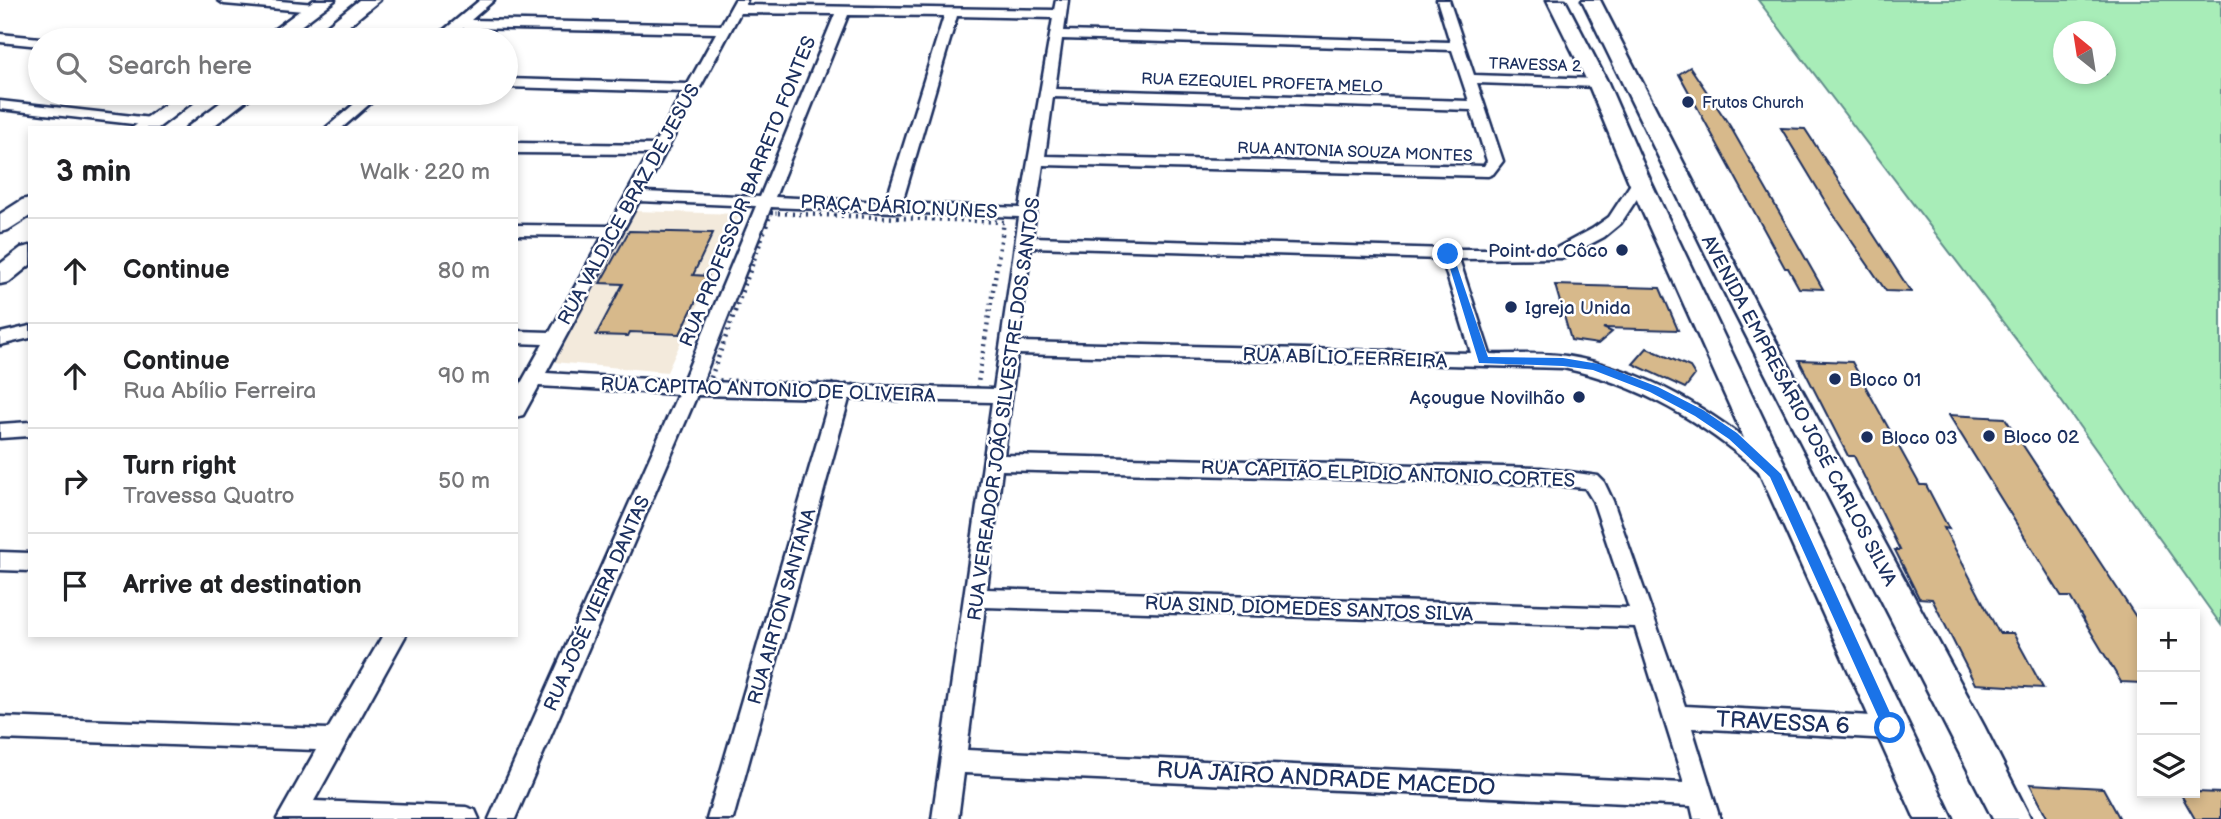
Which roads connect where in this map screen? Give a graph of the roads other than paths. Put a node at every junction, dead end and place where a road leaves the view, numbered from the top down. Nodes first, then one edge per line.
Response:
1 (224, 0) edge
2 (371, 0) edge
3 (488, 0) edge
4 (1443, 0) edge
5 (1556, 0) edge
6 (1591, 0) edge
7 (320, 4) edge
8 (739, 5) edge
9 (1061, 7) edge
10 (843, 10) junction
11 (951, 13) junction
12 (460, 24) junction
13 (287, 28) edge
14 (339, 28) edge
15 (455, 28) edge
16 (723, 29) junction
17 (1057, 35) junction
18 (0, 38) edge
19 (28, 41) edge
20 (1457, 46) junction
21 (1470, 79) junction
22 (518, 83) edge
23 (1598, 83) junction
24 (691, 88) junction
25 (1047, 93) junction
26 (0, 105) edge
27 (176, 105) edge
28 (229, 105) edge
29 (361, 105) edge
30 (1476, 106) junction
31 (147, 125) edge
32 (200, 126) edge
33 (335, 126) edge
34 (518, 148) edge
35 (660, 150) junction
36 (1038, 160) junction
37 (1640, 182) junction
38 (636, 195) junction
39 (28, 206) edge
40 (769, 207) junction
41 (892, 208) junction
42 (1029, 213) junction
43 (0, 225) edge
44 (518, 230) edge
45 (615, 231) junction
46 (1023, 242) junction
47 (1448, 254) junction
48 (1558, 254) joint
49 (28, 255) edge
50 (0, 276) edge
51 (28, 332) edge
52 (518, 337) edge
53 (555, 338) junction
54 (0, 339) edge
55 (1008, 348) junction
56 (1483, 361) junction
57 (533, 379) junction
58 (690, 388) junction
59 (841, 393) junction
60 (1004, 396) junction
61 (518, 406) edge
62 (28, 429) edge
63 (0, 431) edge
64 (995, 462) junction
65 (1775, 474) junction
66 (0, 561) edge
67 (28, 562) edge
68 (976, 598) junction
69 (1642, 618) junction
70 (394, 637) edge
71 (1677, 716) junction
72 (0, 728) edge
73 (1890, 728) junction
74 (334, 740) junction
75 (953, 761) junction
76 (1699, 795) junction
77 (291, 816) edge
78 (466, 819) edge
79 (502, 819) edge
80 (720, 819) edge
81 (945, 819) edge
82 (1707, 819) edge
83 (1934, 819) edge
84 (2012, 819) edge

1 - 7 street
2 - 14 main road
3 - 12 street
4 - 20 street, RUA ANTONIA SOUZA MONTES
5 - 23 main road, AVENIDA EMPRESÁRIO JOSÉ CARLOS SILVA
6 - 84 main road, AVENIDA EMPRESÁRIO JOSÉ CARLOS SILVA
7 - 13 main road
8 - 10 street
8 - 16 street, RUA VALDICE BRAZ DE JESUS
9 - 11 street
9 - 17 street, RUA VEREADOR JOÃO SILVESTRE DOS SANTOS
10 - 11 street
10 - 40 street, RUA PROFESSOR BARRETO FONTES
11 - 41 street
12 - 15 street
12 - 16 street
16 - 24 street, RUA VALDICE BRAZ DE JESUS
17 - 20 street
17 - 25 street, RUA VEREADOR JOÃO SILVESTRE DOS SANTOS
18 - 19 street
20 - 21 street, RUA ANTONIA SOUZA MONTES
21 - 23 street, TRAVESSA 2
21 - 30 street, RUA ANTONIA SOUZA MONTES
22 - 24 street
23 - 37 main road, AVENIDA EMPRESÁRIO JOSÉ CARLOS SILVA
24 - 35 street, RUA VALDICE BRAZ DE JESUS
25 - 30 street, RUA EZEQUIEL PROFETA MELO
25 - 36 street, RUA VEREADOR JOÃO SILVESTRE DOS SANTOS
26 - 31 street
27 - 31 main road
28 - 32 main road
29 - 33 street
30 - 36 street, RUA ANTONIA SOUZA MONTES
34 - 35 street
35 - 38 street, RUA VALDICE BRAZ DE JESUS
36 - 42 street, RUA VEREADOR JOÃO SILVESTRE DOS SANTOS
37 - 48 street
37 - 65 main road, AVENIDA EMPRESÁRIO JOSÉ CARLOS SILVA
38 - 40 street
38 - 45 street, RUA VALDICE BRAZ DE JESUS
39 - 43 main road
40 - 41 street
40 - 58 street, RUA PROFESSOR BARRETO FONTES
41 - 42 street
42 - 46 street, RUA VEREADOR JOÃO SILVESTRE DOS SANTOS
44 - 45 street
45 - 53 street, RUA VALDICE BRAZ DE JESUS
46 - 47 street
46 - 55 street, RUA VEREADOR JOÃO SILVESTRE DOS SANTOS
47 - 48 street
47 - 56 street
49 - 50 main road
51 - 54 street
52 - 53 street
53 - 57 street, RUA VALDICE BRAZ DE JESUS
55 - 56 street, RUA ABÍLIO FERREIRA
55 - 60 street, RUA VEREADOR JOÃO SILVESTRE DOS SANTOS
56 - 65 street, RUA ABÍLIO FERREIRA
57 - 58 street, RUA CAPITAO ANTONIO DE OLIVEIRA
57 - 61 street, RUA VALDICE BRAZ DE JESUS
58 - 59 street, RUA CAPITAO ANTONIO DE OLIVEIRA
58 - 79 street, RUA JOSÉ VIEIRA DANTAS
59 - 60 street, RUA CAPITAO ANTONIO DE OLIVEIRA
59 - 80 street, RUA AIRTON SANTANA
60 - 64 street, RUA VEREADOR JOÃO SILVESTRE DOS SANTOS
62 - 63 street
64 - 68 street, RUA VEREADOR JOÃO SILVESTRE DOS SANTOS
64 - 69 street, RUA CAPITÃO ELPIDIO ANTONIO CORTES
65 - 73 main road, AVENIDA EMPRESÁRIO JOSÉ CARLOS SILVA
66 - 67 street
68 - 69 street, RUA SIND, DIOMEDES SANTOS SILVA
68 - 75 street, RUA VEREADOR JOÃO SILVESTRE DOS SANTOS
69 - 71 street, RUA CAPITÃO ELPIDIO ANTONIO CORTES
70 - 74 street
71 - 73 street, TRAVESSA 6
71 - 76 street, RUA CAPITÃO ELPIDIO ANTONIO CORTES
72 - 74 street
73 - 83 main road, AVENIDA EMPRESÁRIO JOSÉ CARLOS SILVA
74 - 77 street
75 - 76 street, RUA JAIRO ANDRADE MACEDO
75 - 81 street, RUA VEREADOR JOÃO SILVESTRE DOS SANTOS
76 - 82 street, RUA CAPITÃO ELPIDIO ANTONIO CORTES
77 - 78 street

